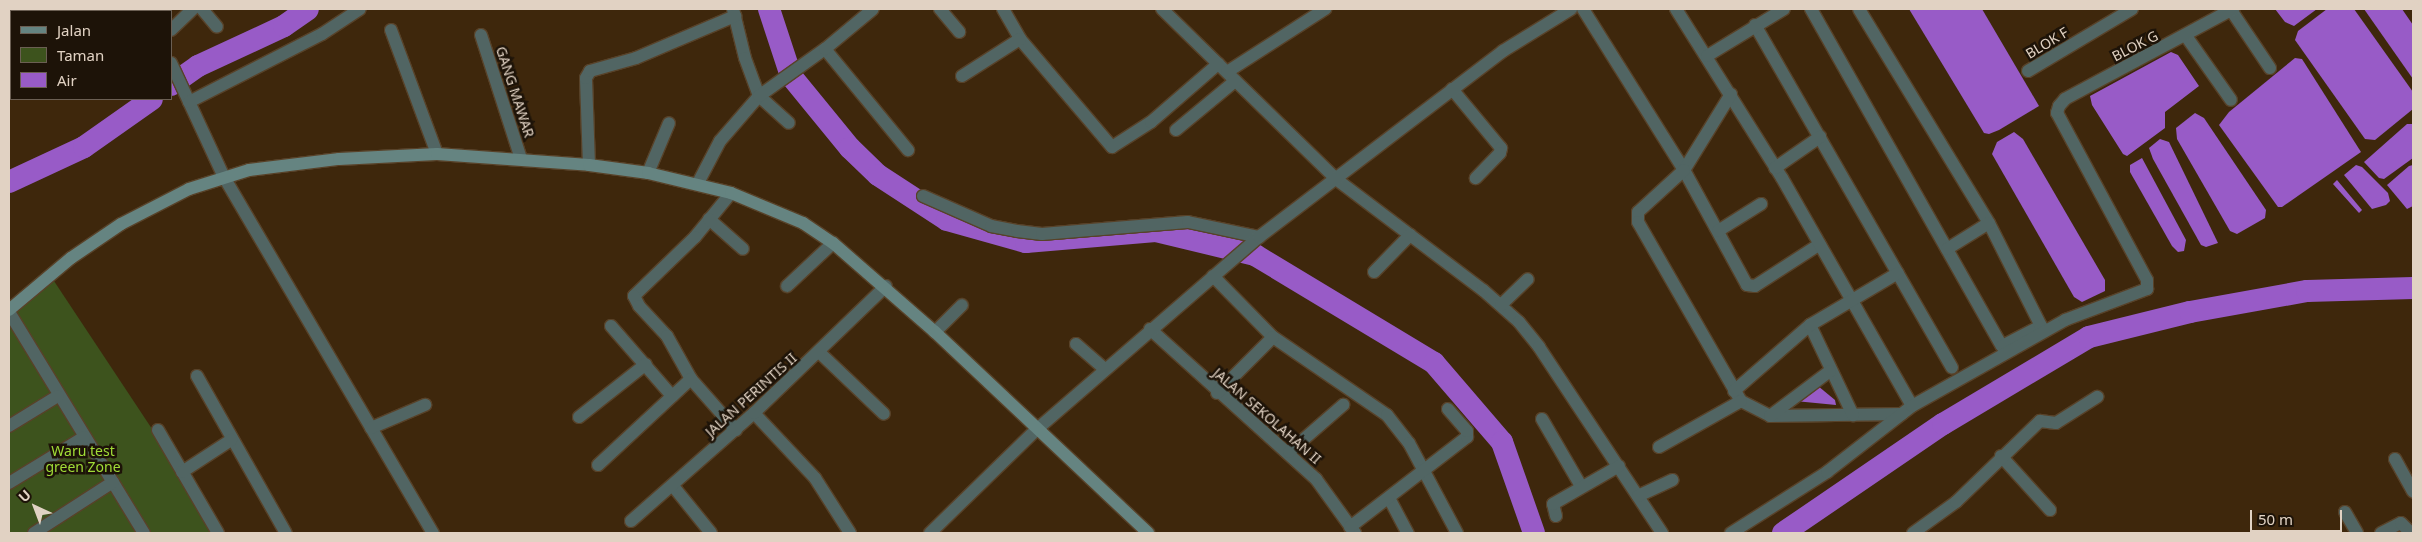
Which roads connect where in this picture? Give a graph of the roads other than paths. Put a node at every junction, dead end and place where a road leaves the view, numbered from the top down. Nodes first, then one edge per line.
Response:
1 (193, 9) edge
2 (202, 9) edge
3 (360, 9) edge
4 (873, 9) edge
5 (940, 9) edge
6 (1003, 9) edge
7 (1162, 9) edge
8 (1325, 9) edge
9 (1571, 9) edge
10 (1584, 9) edge
11 (1676, 9) edge
12 (1784, 9) edge
13 (1811, 9) edge
14 (1859, 9) edge
15 (2132, 9) edge
16 (2232, 10) edge
17 (734, 13) edge
18 (1755, 25) junction
19 (217, 28) dead end
20 (172, 29) edge
21 (391, 30) dead end
22 (960, 32) dead end
23 (481, 35) dead end
24 (2186, 36) junction
25 (1020, 39) junction
26 (825, 49) junction
27 (1707, 56) junction
28 (172, 65) edge
29 (2270, 68) dead end
30 (2028, 71) dead end
31 (1227, 72) junction
32 (962, 76) dead end
33 (1452, 88) junction
34 (763, 93) junction
35 (1731, 94) junction
36 (187, 98) junction
37 (2231, 100) dead end
38 (669, 123) dead end
39 (789, 123) dead end
40 (1176, 130) dead end
41 (1820, 137) junction
42 (908, 150) dead end
43 (437, 154) junction
44 (521, 159) junction
45 (589, 165) junction
46 (1775, 168) junction
47 (1684, 170) junction
48 (648, 173) junction
49 (224, 177) junction
50 (1476, 178) dead end
51 (1336, 179) junction
52 (698, 183) junction
53 (731, 192) junction
54 (923, 196) dead end
55 (1761, 204) dead end
56 (708, 220) junction
57 (1989, 223) junction
58 (1718, 231) junction
59 (1410, 235) junction
60 (1255, 241) junction
61 (833, 243) junction
62 (1820, 244) junction
63 (743, 249) dead end
64 (1947, 249) junction
65 (1374, 272) dead end
66 (1898, 273) junction
67 (1214, 275) junction
68 (1528, 279) dead end
69 (787, 286) dead end
70 (886, 286) junction
71 (1851, 300) junction
72 (962, 305) dead end
73 (1501, 305) junction
74 (9, 311) edge
75 (1810, 325) junction
76 (611, 326) dead end
77 (1150, 329) junction
78 (935, 332) junction
79 (1272, 337) junction
80 (1076, 344) dead end
81 (820, 352) junction
82 (646, 364) junction
83 (1952, 367) dead end
84 (1105, 369) junction
85 (1830, 372) junction
86 (196, 376) dead end
87 (690, 378) junction
88 (1217, 393) junction
89 (58, 396) junction
90 (672, 396) junction
91 (1738, 396) junction
92 (2097, 397) dead end
93 (425, 405) dead end
94 (1343, 405) dead end
95 (1448, 409) dead end
96 (1907, 410) junction
97 (754, 414) junction
98 (884, 414) dead end
99 (1853, 415) junction
100 (1770, 416) junction
101 (579, 417) dead end
102 (1542, 419) dead end
103 (9, 426) edge
104 (371, 428) junction
105 (158, 430) dead end
106 (736, 430) junction
107 (1036, 430) junction
108 (84, 437) junction
109 (231, 440) junction
110 (1659, 447) dead end
111 (1289, 452) junction
112 (2002, 456) junction
113 (2395, 459) dead end
114 (598, 465) dead end
115 (1619, 466) junction
116 (1424, 468) junction
117 (182, 472) junction
118 (1672, 480) dead end
119 (113, 482) junction
120 (9, 483) edge
121 (673, 486) junction
122 (1581, 486) junction
123 (2413, 491) edge
124 (1638, 496) junction
125 (1389, 498) junction
126 (2050, 510) dead end
127 (2345, 512) dead end
128 (1556, 516) dead end
129 (631, 521) dead end
130 (1353, 530) edge
131 (34, 533) edge
132 (144, 533) edge
133 (218, 533) edge
134 (286, 533) edge
135 (433, 533) edge
136 (710, 533) edge
137 (850, 533) edge
138 (930, 533) edge
139 (1148, 533) edge
140 (1408, 533) edge
141 (1457, 533) edge
142 (1662, 533) edge
143 (1731, 533) edge
144 (1913, 533) edge
145 (2357, 533) edge
146 (2381, 533) edge
147 (2411, 533) edge

1 - 20 street
2 - 19 street
3 - 36 street
4 - 26 street
5 - 22 street
6 - 25 street
7 - 31 street
8 - 31 street
9 - 33 street
10 - 47 street
11 - 27 street
12 - 18 street
13 - 64 street
14 - 57 street
15 - 30 street, BLOK F
16 - 24 street, BLOK G
16 - 29 street
17 - 34 street
17 - 45 street
18 - 27 street
18 - 41 street
21 - 43 street
23 - 44 street, GANG MAWAR
24 - 37 street
24 - 96 street, BLOK G
25 - 31 street
25 - 32 street
26 - 34 street
26 - 42 street
27 - 35 street
28 - 36 street
31 - 40 street
31 - 51 street
33 - 50 street
33 - 51 street
34 - 39 street
34 - 52 street
35 - 46 street
35 - 47 street
36 - 49 street
38 - 48 street
41 - 46 street
41 - 66 street
43 - 44 street
43 - 49 street
44 - 45 street
45 - 48 street
46 - 62 street
47 - 58 street
47 - 91 street
48 - 52 street
49 - 74 street
49 - 104 street
51 - 59 street
51 - 60 street
52 - 53 street
53 - 56 street
53 - 61 street
54 - 60 street
55 - 58 street
56 - 63 street
56 - 87 street
57 - 64 street
57 - 64 street
58 - 62 street
59 - 65 street
59 - 73 street
60 - 67 street
61 - 69 street
61 - 70 street
62 - 71 street
66 - 71 street
66 - 83 street
67 - 77 street
67 - 79 street
68 - 73 street
70 - 78 street
70 - 81 street, JALAN PERINTIS II
71 - 75 street
71 - 96 street
72 - 78 street
73 - 115 street
74 - 89 street
75 - 85 street
75 - 91 street
76 - 82 street
77 - 84 street
77 - 88 street, JALAN SEKOLAHAN II
78 - 107 street
79 - 88 street
79 - 116 street
80 - 84 street
81 - 97 street, JALAN PERINTIS II
81 - 98 street
82 - 90 street
82 - 101 street
84 - 107 street
85 - 99 street
85 - 100 street
86 - 109 street
87 - 90 street
87 - 106 street
88 - 111 street, JALAN SEKOLAHAN II
89 - 103 street
89 - 108 street
90 - 114 street
91 - 100 street
91 - 110 street
92 - 112 street
93 - 104 street
94 - 111 street
95 - 116 street
96 - 99 street
96 - 143 street
97 - 106 street, JALAN PERINTIS II
97 - 137 street
99 - 100 street
102 - 122 street
104 - 135 street
105 - 117 street
106 - 121 street, JALAN PERINTIS II
107 - 138 street
107 - 139 street
108 - 119 street
108 - 120 street
109 - 117 street
109 - 134 street
111 - 130 street, JALAN SEKOLAHAN II
112 - 126 street
112 - 144 street
113 - 123 street
115 - 122 street
115 - 124 street
116 - 125 street
116 - 141 street
117 - 133 street
118 - 124 street
119 - 131 street
119 - 132 street
121 - 129 street, JALAN PERINTIS II
121 - 136 street
122 - 128 street
124 - 142 street
125 - 130 street
125 - 140 street
127 - 145 street
146 - 147 street

